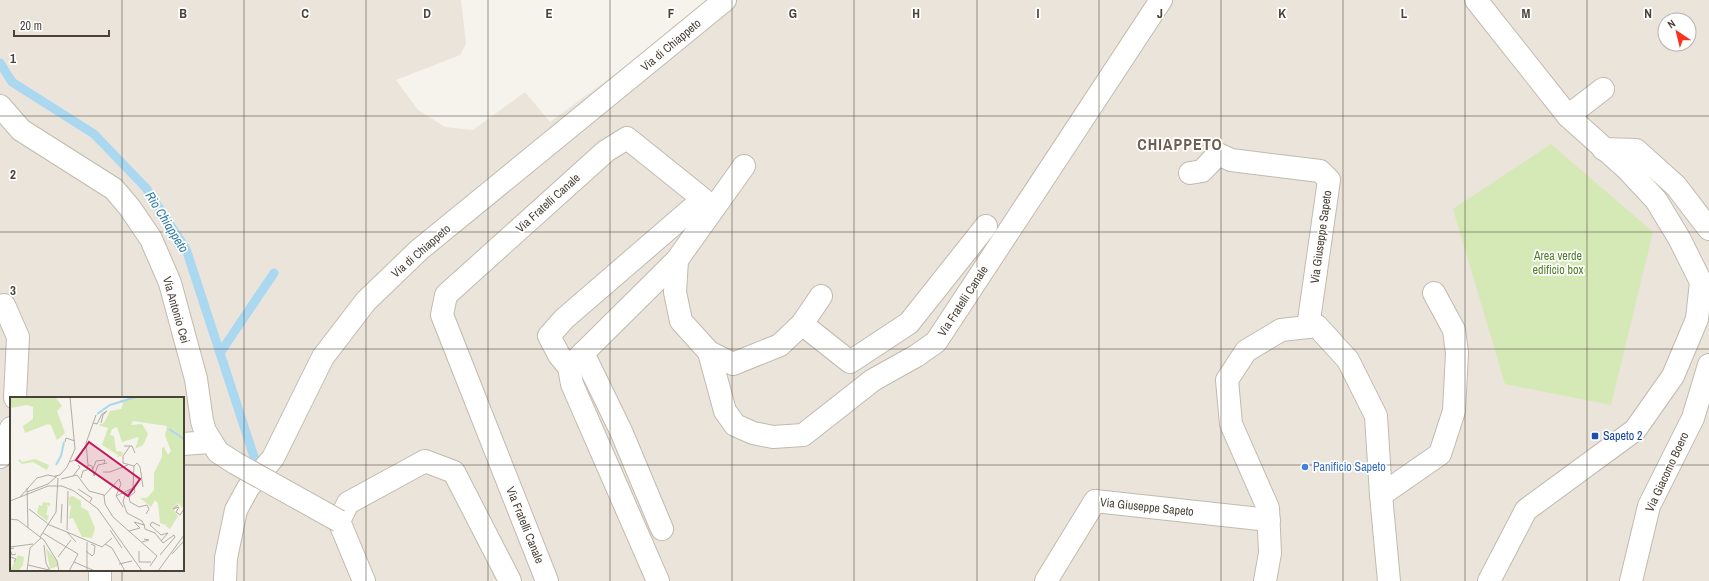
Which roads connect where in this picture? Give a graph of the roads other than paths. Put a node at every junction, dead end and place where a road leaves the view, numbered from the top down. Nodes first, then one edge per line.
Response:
1 (725, 0) edge
2 (1161, 0) edge
3 (1476, 0) edge
4 (1603, 89) dead end
5 (0, 106) edge
6 (1568, 116) junction
7 (1603, 149) junction
8 (744, 166) dead end
9 (1190, 173) dead end
10 (986, 226) dead end
11 (1709, 229) edge
12 (677, 260) junction
13 (1706, 290) edge
14 (1434, 293) dead end
15 (821, 296) dead end
16 (4, 305) dead end
17 (802, 324) junction
18 (1308, 327) junction
19 (709, 352) junction
20 (576, 360) junction
21 (1709, 365) edge
22 (15, 397) edge
23 (10, 431) edge
24 (210, 442) junction
25 (184, 444) edge
26 (0, 457) edge
27 (1381, 495) junction
28 (1269, 520) junction
29 (339, 521) junction
30 (662, 529) dead end
31 (225, 581) edge
32 (364, 581) edge
33 (510, 581) edge
34 (548, 581) edge
35 (658, 581) edge
36 (1046, 581) edge
37 (1265, 581) edge
38 (1389, 581) edge
39 (1489, 581) edge
40 (1631, 581) edge

1 - 31 street, Via di Chiappeto
2 - 19 street, Via Fratelli Canale
3 - 6 street
4 - 6 street
5 - 24 street, Via Antonio Cei
6 - 7 street
7 - 11 street
7 - 13 street
8 - 12 street
9 - 18 street, Via Giuseppe Sapeto
10 - 17 street, Via Fratelli Canale
12 - 19 street, Via Fratelli Canale
12 - 20 street
13 - 39 street
14 - 27 street
15 - 17 street, Via Fratelli Canale
16 - 22 street
17 - 19 street, Via Fratelli Canale
18 - 27 street
18 - 28 street
20 - 30 street, Via Fratelli Canale
20 - 34 street, Via Fratelli Canale
20 - 35 street, Via Fratelli Canale
21 - 40 street, Via Giacomo Boero
23 - 26 street
24 - 25 street
24 - 29 street, Via Antonio Cei, bridge
27 - 38 street
28 - 36 street, Via Giuseppe Sapeto
28 - 37 street
29 - 32 street
29 - 33 street

